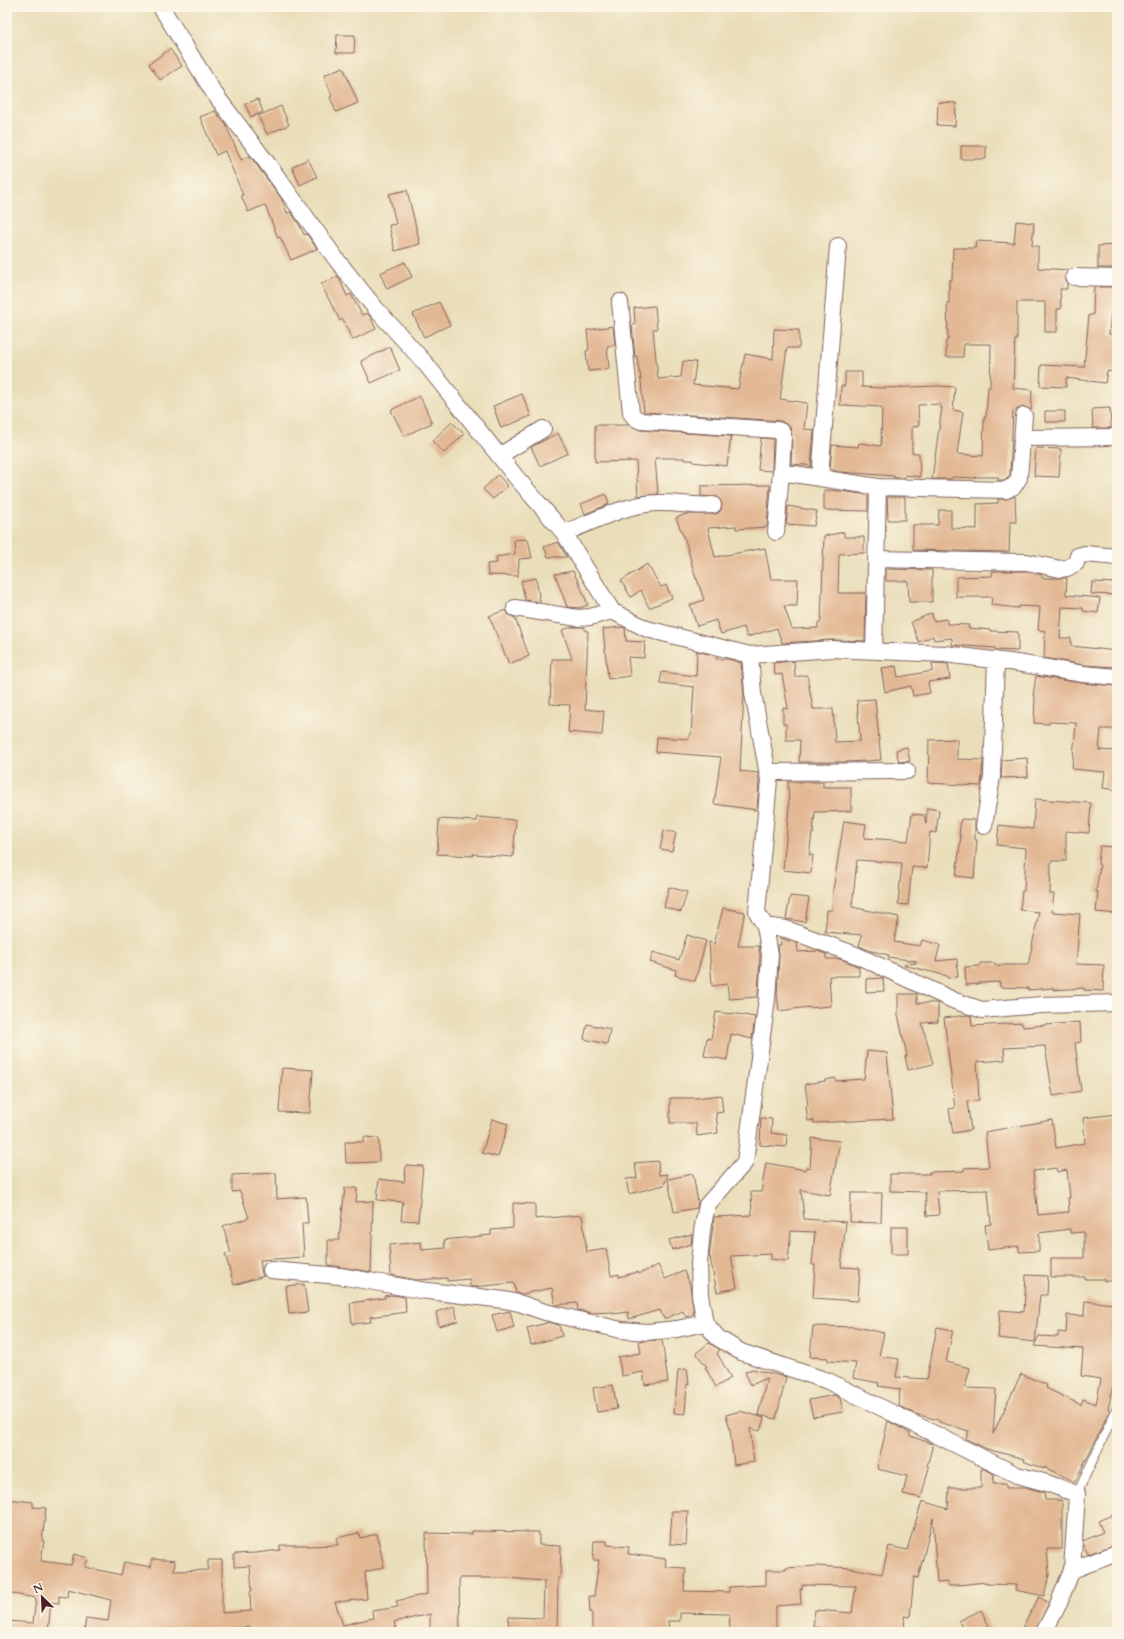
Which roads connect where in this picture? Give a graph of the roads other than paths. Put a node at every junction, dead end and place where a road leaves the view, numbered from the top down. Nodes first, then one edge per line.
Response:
1 (161, 7) edge
2 (838, 246) dead end
3 (1074, 277) dead end
4 (1117, 278) edge
5 (620, 302) dead end
6 (1024, 416) dead end
7 (544, 429) dead end
8 (1117, 437) edge
9 (1022, 438) junction
10 (499, 456) junction
11 (781, 472) junction
12 (820, 478) junction
13 (878, 487) junction
14 (713, 505) dead end
15 (776, 532) dead end
16 (564, 533) junction
17 (1117, 557) edge
18 (876, 559) junction
19 (515, 608) dead end
20 (612, 611) junction
21 (874, 651) junction
22 (750, 654) junction
23 (996, 660) junction
24 (1117, 677) edge
25 (907, 771) dead end
26 (767, 772) junction
27 (984, 826) dead end
28 (765, 926) junction
29 (1117, 1003) edge
30 (271, 1270) dead end
31 (705, 1323) junction
32 (1117, 1408) edge
33 (1077, 1494) junction
34 (1117, 1553) edge
35 (1072, 1570) junction
36 (1044, 1632) edge

1 - 10 street
2 - 12 street
3 - 4 street
5 - 11 street
6 - 9 street
7 - 10 street
8 - 9 street
9 - 13 street
10 - 16 street
11 - 12 street
11 - 15 street
12 - 13 street
13 - 18 street
14 - 16 street
16 - 20 street
17 - 18 street
18 - 21 street
19 - 20 street
20 - 22 street
21 - 22 street
21 - 23 street
22 - 26 street
23 - 24 street
23 - 27 street
25 - 26 street
26 - 28 street
28 - 29 street
28 - 31 street
30 - 31 street
31 - 33 street
32 - 33 lane
33 - 35 street
34 - 35 street
35 - 36 street

